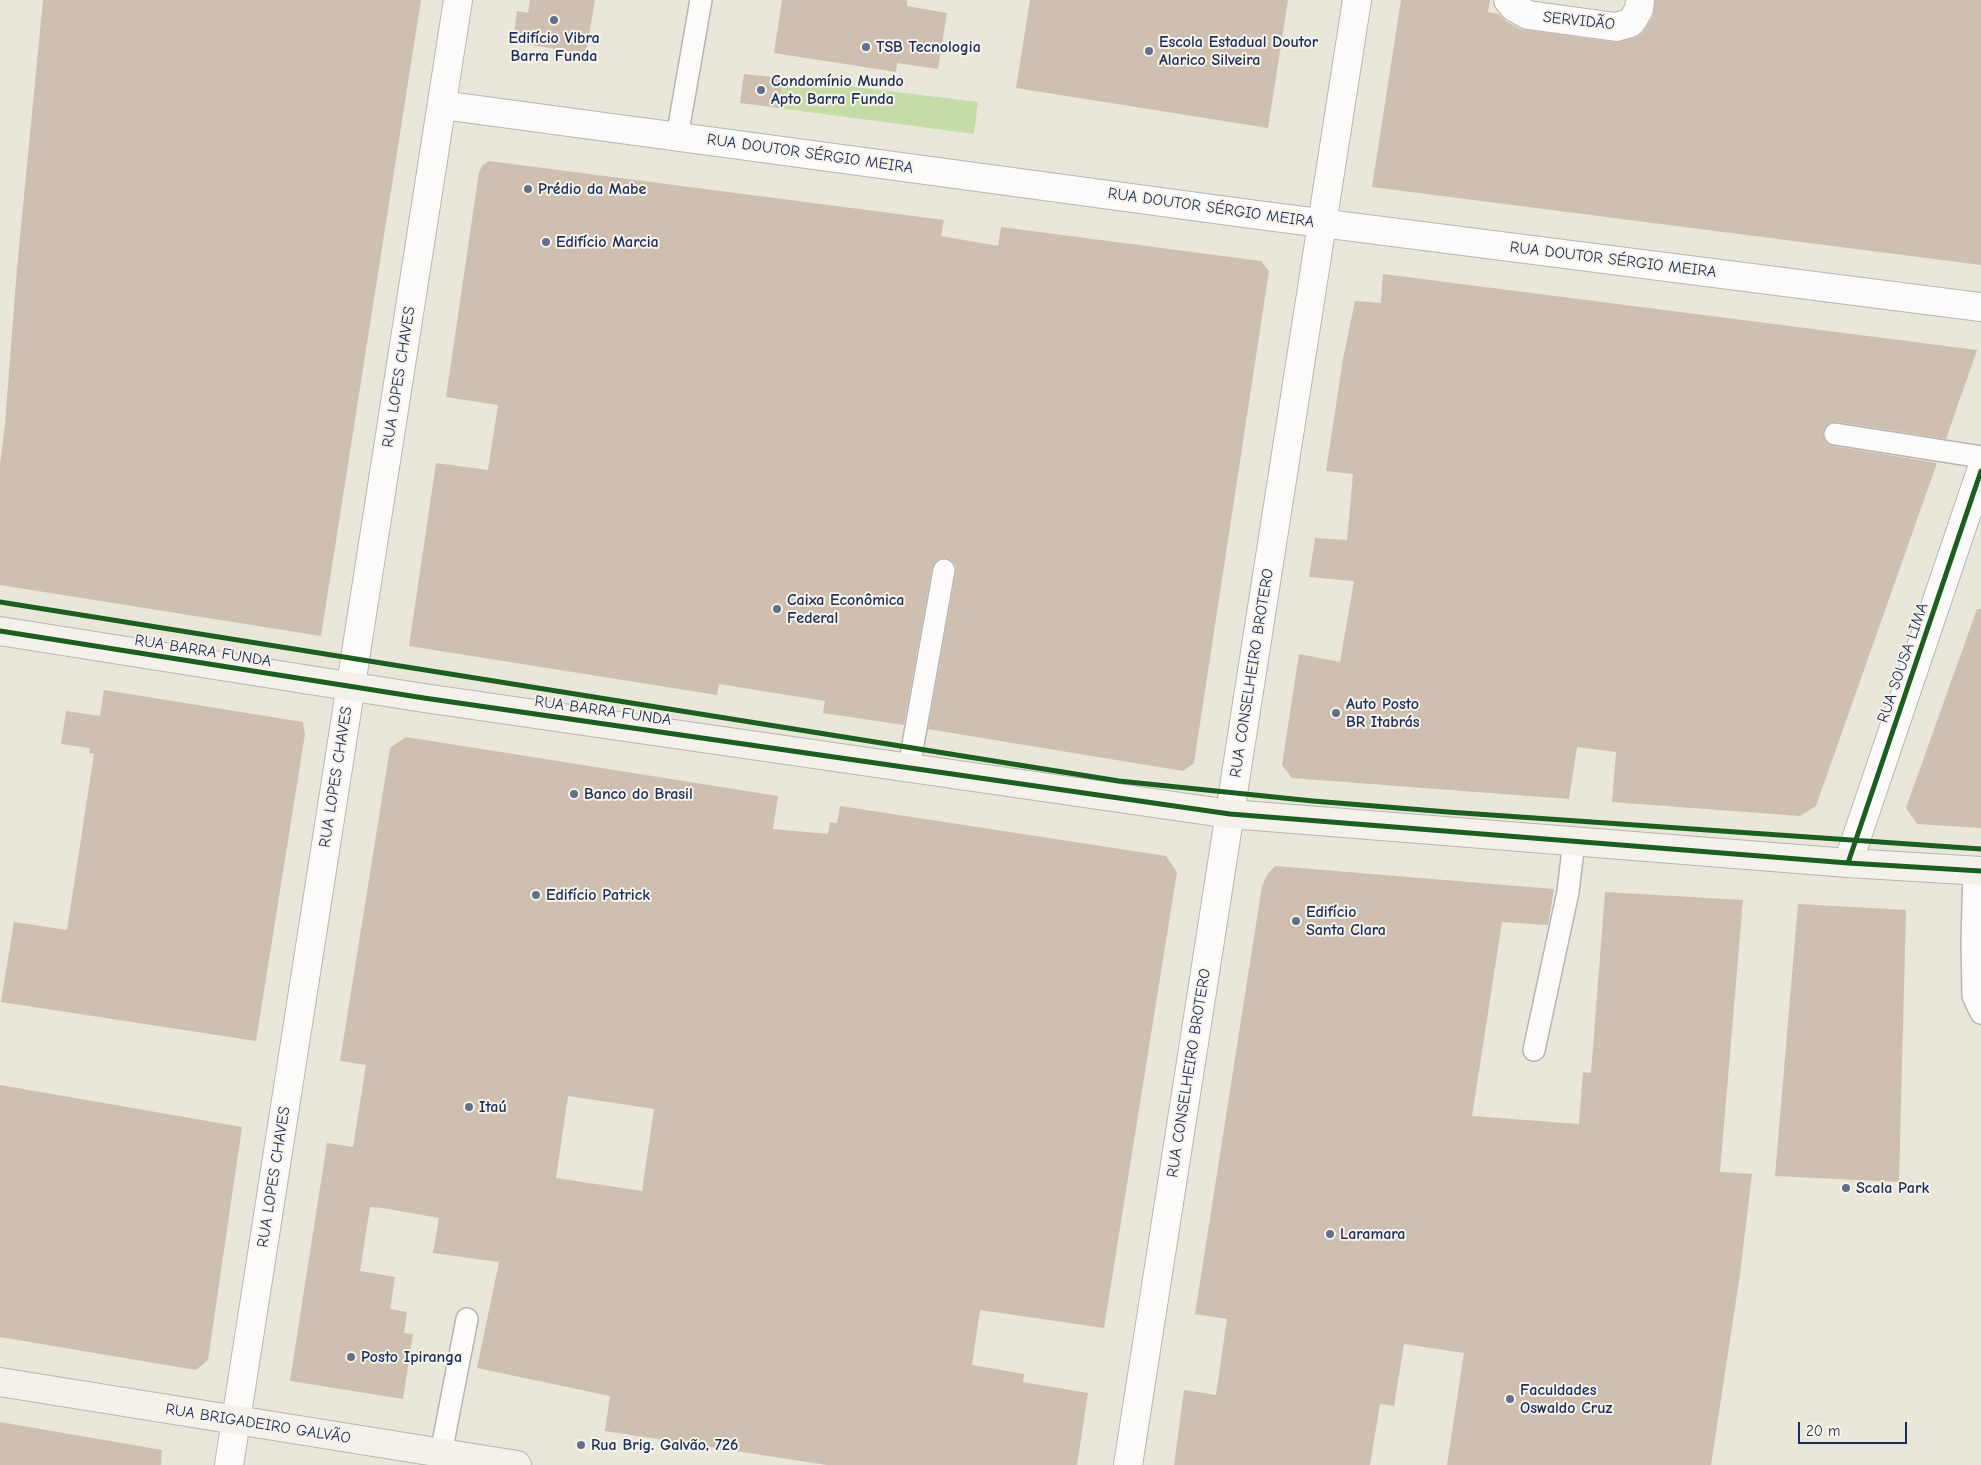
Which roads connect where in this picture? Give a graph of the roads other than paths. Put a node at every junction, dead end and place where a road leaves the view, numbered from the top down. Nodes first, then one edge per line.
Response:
1 (458, 0) edge
2 (701, 0) edge
3 (1357, 0) edge
4 (1508, 0) edge
5 (1640, 0) edge
6 (442, 105) junction
7 (677, 137) junction
8 (1322, 223) junction
9 (1981, 307) edge
10 (1835, 434) dead end
11 (1981, 456) edge
12 (1981, 471) edge
13 (944, 570) dead end
14 (0, 631) edge
15 (350, 687) junction
16 (909, 767) junction
17 (1230, 814) junction
18 (1574, 842) junction
19 (1848, 863) junction
20 (1978, 870) edge
21 (1981, 1013) edge
22 (1534, 1050) dead end
23 (467, 1319) dead end
24 (0, 1382) edge
25 (236, 1421) junction
26 (441, 1453) junction
27 (229, 1465) edge
28 (517, 1465) edge
29 (1128, 1465) edge

1 - 6 street, RUA LOPES CHAVES
2 - 7 lane
3 - 8 street, RUA CONSELHEIRO BROTERO
4 - 5 street, SERVIDÃO
6 - 7 street, RUA DOUTOR SÉRGIO MEIRA
6 - 15 street, RUA LOPES CHAVES
7 - 8 street, RUA DOUTOR SÉRGIO MEIRA
8 - 9 street, RUA DOUTOR SÉRGIO MEIRA
8 - 17 street, RUA CONSELHEIRO BROTERO
10 - 11 lane
12 - 19 street, RUA SOUSA LIMA
13 - 16 lane
14 - 15 street, RUA BARRA FUNDA
15 - 16 street, RUA BARRA FUNDA
15 - 25 street, RUA LOPES CHAVES
16 - 17 street, RUA BARRA FUNDA
17 - 18 street, RUA BARRA FUNDA
17 - 29 street, RUA CONSELHEIRO BROTERO
18 - 19 street, RUA BARRA FUNDA
18 - 22 lane
19 - 20 street, RUA BARRA FUNDA
20 - 21 lane
23 - 26 lane
24 - 25 street, RUA BRIGADEIRO GALVÃO
25 - 26 street, RUA BRIGADEIRO GALVÃO
25 - 27 street, RUA LOPES CHAVES
26 - 28 street, RUA BRIGADEIRO GALVÃO

